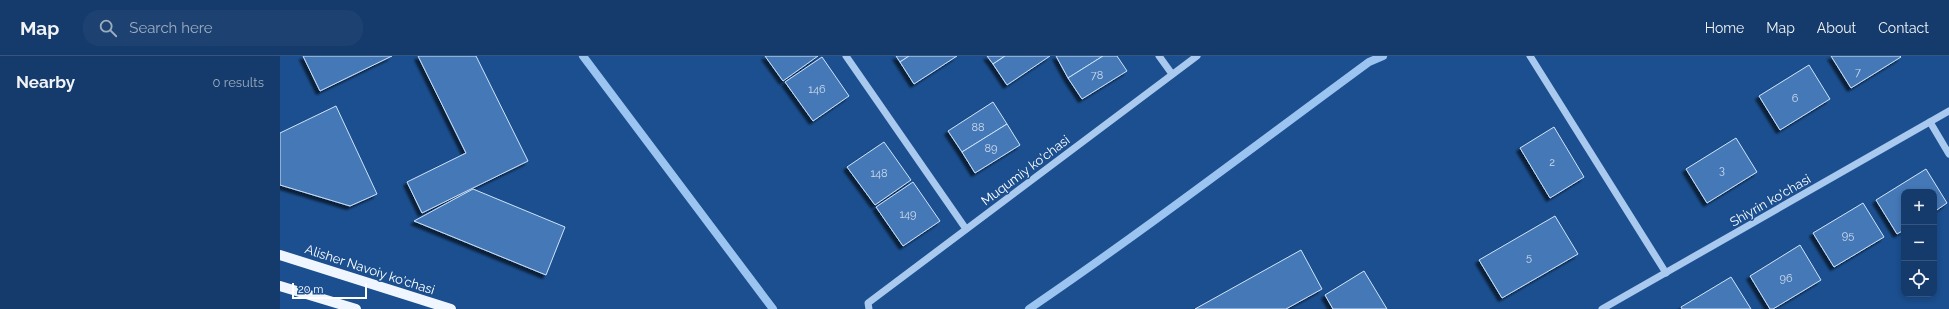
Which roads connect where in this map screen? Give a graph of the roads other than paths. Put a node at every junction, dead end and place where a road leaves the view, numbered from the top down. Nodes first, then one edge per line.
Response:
1 (846, 56) edge
2 (1159, 56) edge
3 (1197, 56) edge
4 (1530, 56) edge
5 (1172, 74) junction
6 (1949, 111) edge
7 (1930, 122) junction
8 (1949, 154) edge
9 (966, 229) junction
10 (280, 255) edge
11 (1666, 273) junction
12 (280, 286) edge
13 (869, 306) edge
14 (356, 309) edge
15 (451, 309) edge
16 (1602, 309) edge

1 - 9 street
2 - 5 street
3 - 5 street, Muqumiy ko'chasi
4 - 11 street
5 - 9 street, Muqumiy ko'chasi
6 - 7 street, Shiyrin ko'chasi
7 - 8 street
7 - 11 street, Shiyrin ko'chasi
9 - 13 street, Muqumiy ko'chasi
10 - 15 main road, Alisher Navoiy ko'chasi
11 - 16 street, Shiyrin ko'chasi
12 - 14 main road

